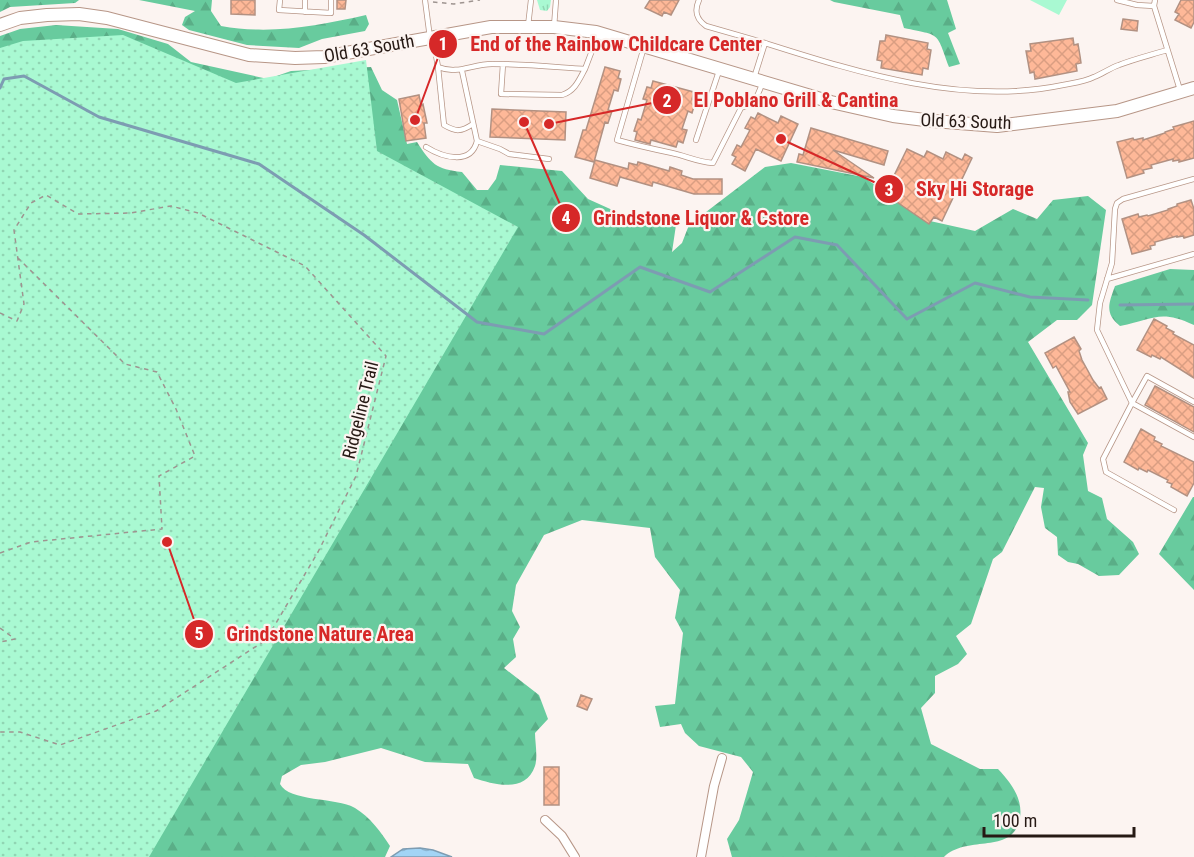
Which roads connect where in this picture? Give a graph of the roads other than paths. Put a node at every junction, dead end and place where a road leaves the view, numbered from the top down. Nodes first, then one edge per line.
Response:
1 (280, 0) edge
2 (305, 0) edge
3 (331, 0) edge
4 (531, 0) edge
5 (556, 0) edge
6 (699, 0) edge
7 (1117, 0) edge
8 (1155, 0) edge
9 (426, 2) edge
10 (1154, 6) junction
11 (305, 12) junction
12 (0, 24) edge
13 (528, 26) junction
14 (554, 27) junction
15 (596, 32) junction
16 (431, 38) junction
17 (765, 43) junction
18 (644, 46) junction
19 (1167, 50) junction
20 (503, 64) junction
21 (438, 67) junction
22 (585, 69) junction
23 (720, 69) junction
24 (462, 71) junction
25 (758, 80) junction
26 (1194, 88) edge
27 (1181, 92) junction
28 (472, 124) junction
29 (696, 140) dead end
30 (477, 141) junction
31 (426, 147) dead end
32 (549, 159) dead end
33 (1194, 179) edge
34 (1194, 254) edge
35 (1107, 279) junction
36 (1194, 402) edge
37 (1132, 403) junction
38 (1194, 437) edge
39 (1174, 510) dead end
40 (722, 758) dead end
41 (545, 820) dead end
42 (575, 857) edge
43 (701, 857) edge

1 - 11 lane
2 - 11 lane
3 - 11 lane
4 - 13 lane
5 - 14 lane
6 - 17 lane
7 - 10 lane
8 - 10 lane
9 - 16 lane
10 - 19 lane
12 - 16 main road, Old 63 South
13 - 14 main road, Old 63 South
13 - 16 main road, Old 63 South
14 - 15 main road, Old 63 South
15 - 18 main road, Old 63 South
15 - 22 lane
16 - 21 lane
17 - 19 lane
17 - 25 lane
18 - 23 main road, Old 63 South
18 - 25 lane
19 - 27 lane
20 - 22 lane
20 - 22 lane
20 - 24 lane
21 - 24 lane
21 - 28 lane
23 - 25 main road, Old 63 South
23 - 29 lane
24 - 28 lane
25 - 27 main road, Old 63 South
26 - 27 main road, Old 63 South
28 - 30 lane
30 - 31 lane
30 - 32 lane
33 - 35 lane
34 - 35 lane
35 - 37 lane
36 - 37 lane
37 - 38 lane
37 - 39 lane
40 - 43 street
41 - 42 street

